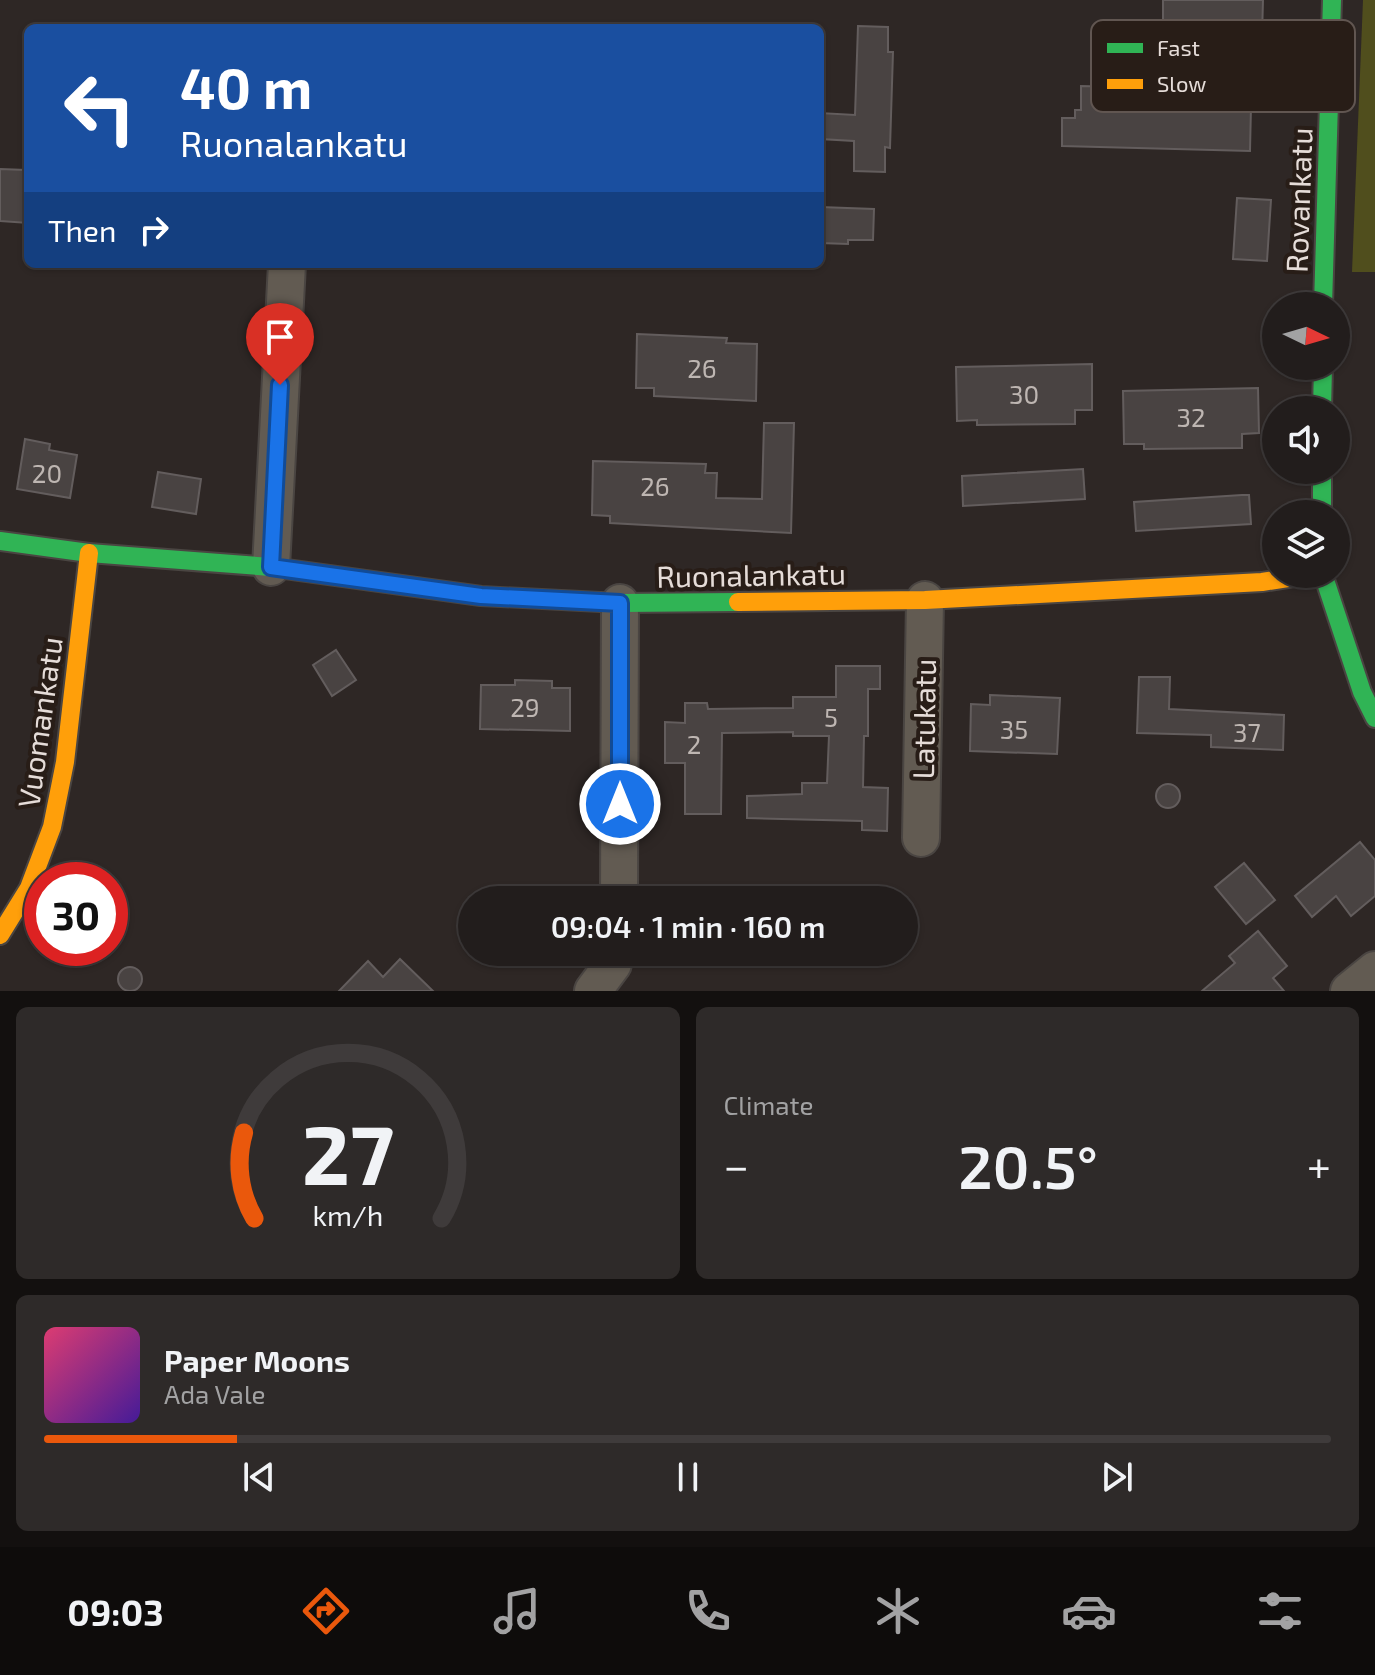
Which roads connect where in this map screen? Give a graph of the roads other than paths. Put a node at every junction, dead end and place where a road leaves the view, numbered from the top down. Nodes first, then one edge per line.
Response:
1 (1332, 0) edge
2 (1331, 20) edge
3 (1329, 112) edge
4 (287, 268) edge
5 (1323, 292) edge
6 (0, 541) edge
7 (89, 553) junction
8 (271, 567) junction
9 (1262, 582) edge
10 (1328, 588) edge
11 (925, 600) junction
12 (620, 603) junction
13 (1375, 718) edge
14 (921, 838) dead end
15 (619, 886) edge
16 (0, 935) edge
17 (612, 966) edge
18 (1375, 970) edge
19 (593, 991) edge
20 (1349, 991) edge

1 - 2 street, Rovankatu
3 - 5 street, Rovankatu
4 - 8 street
6 - 7 street, Ruonalankatu
7 - 8 street, Ruonalankatu
7 - 16 street, Vuomankatu
8 - 12 street, Ruonalankatu
9 - 11 street, Ruonalankatu
10 - 13 street
11 - 12 street, Ruonalankatu
11 - 14 street, Latukatu
12 - 15 street
17 - 19 street
18 - 20 street

